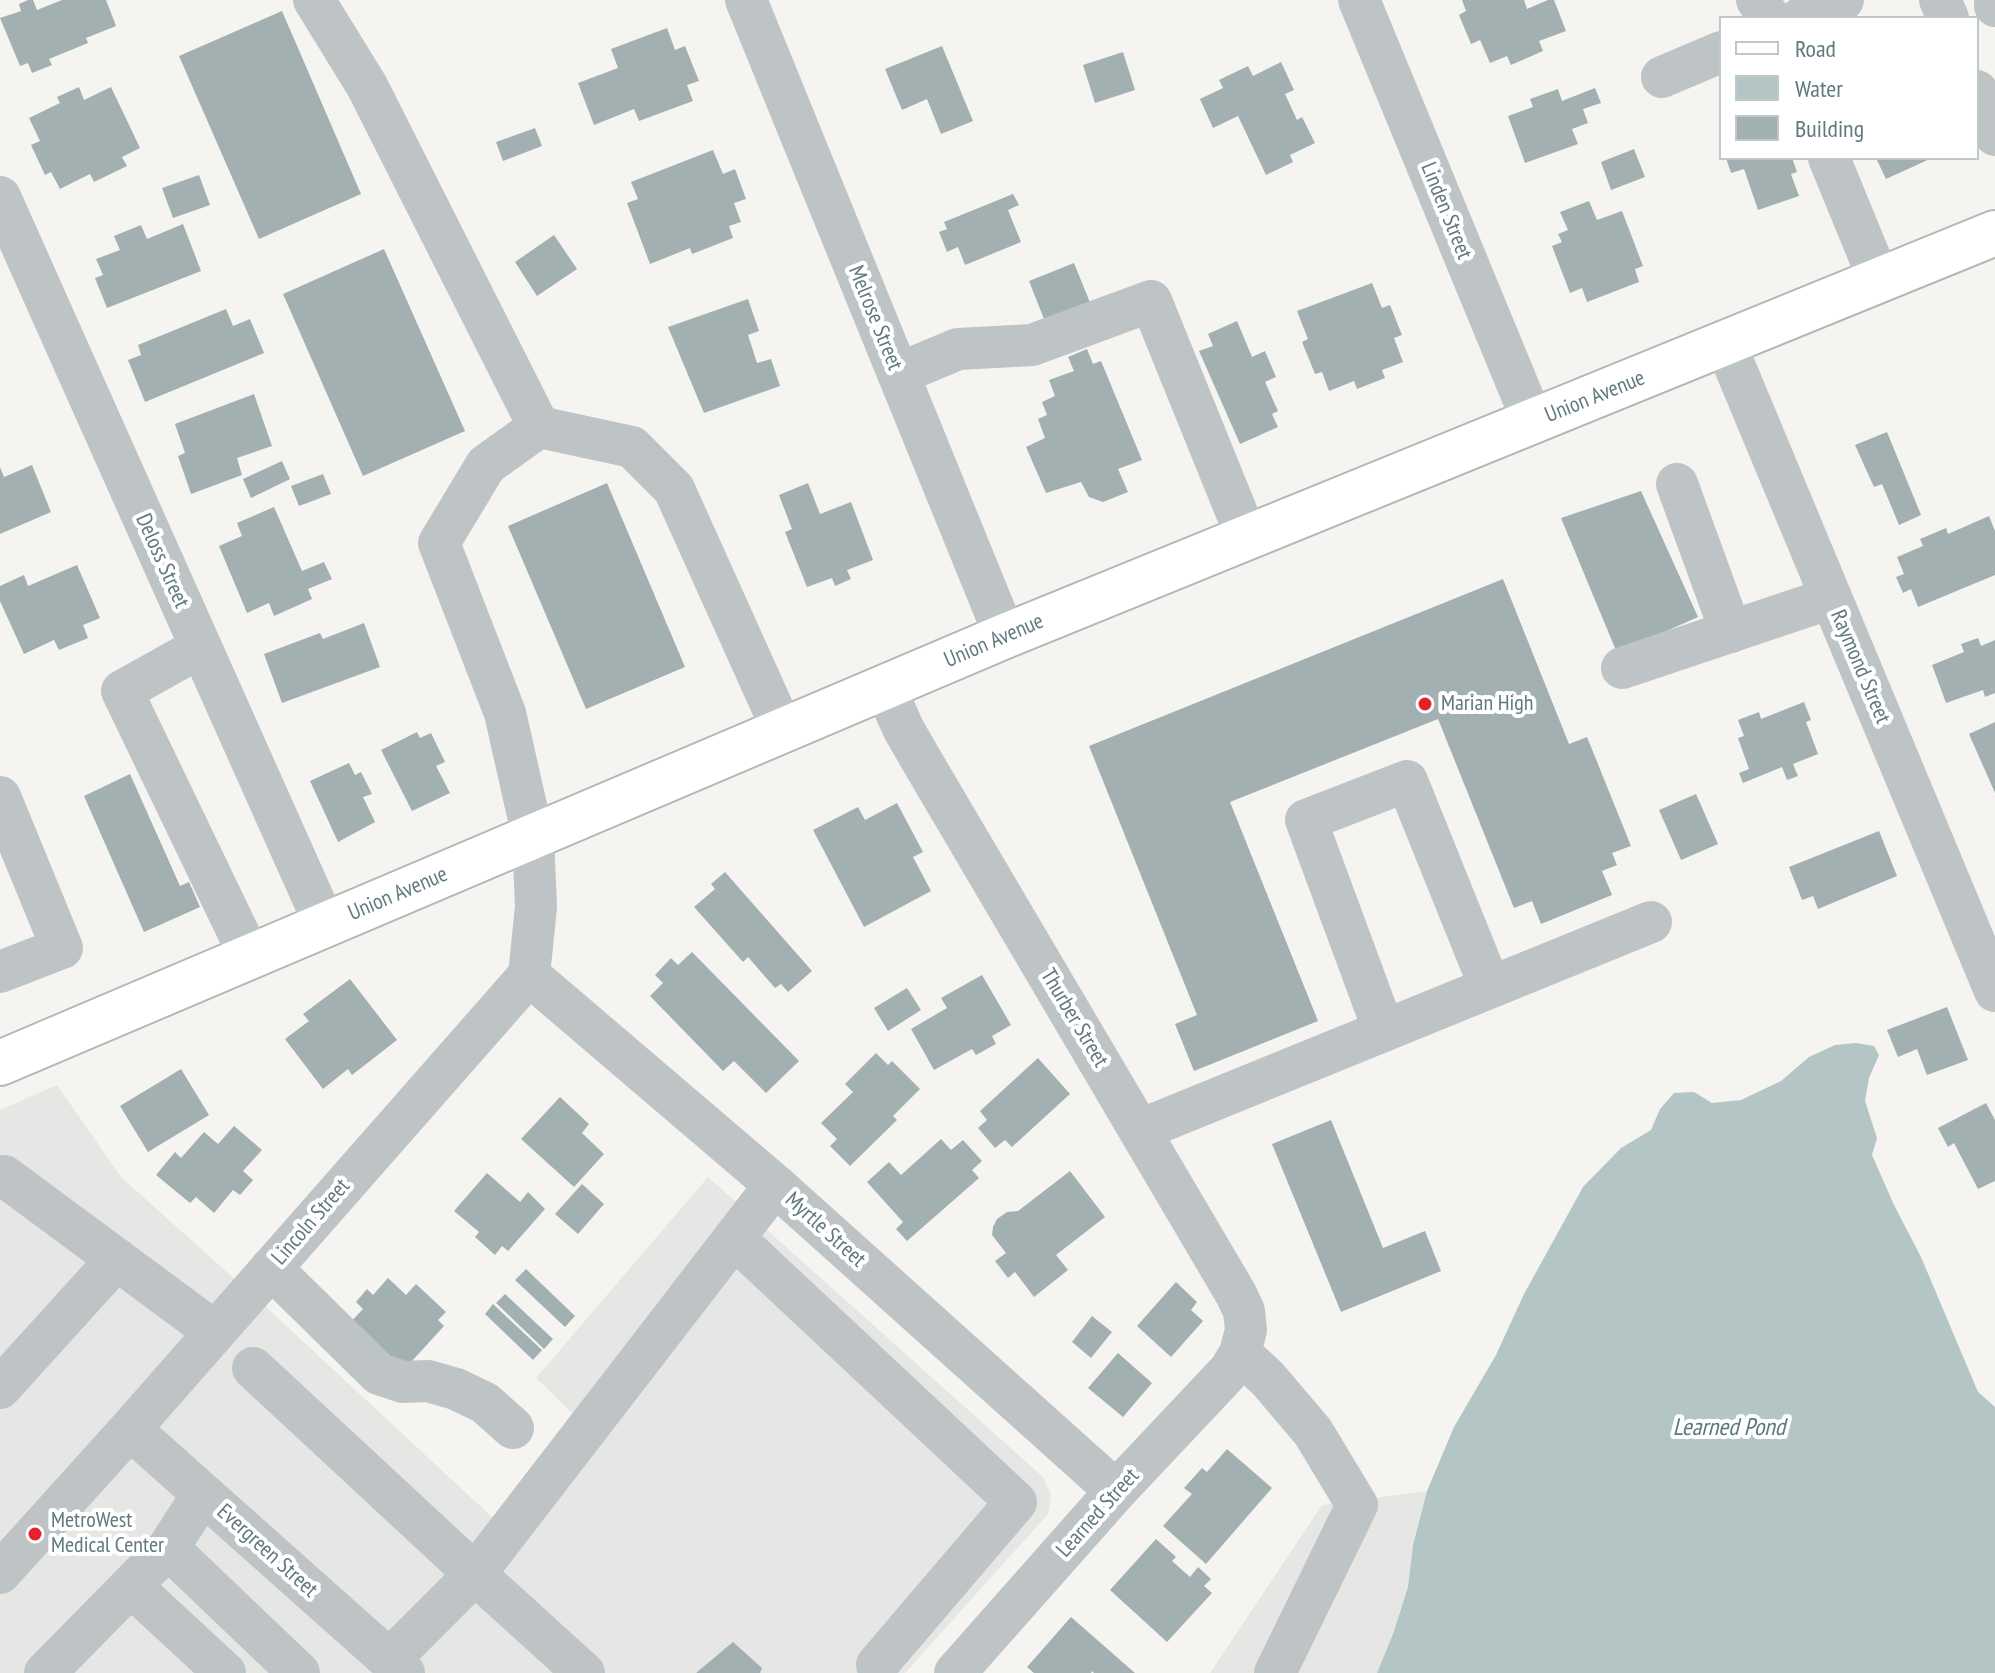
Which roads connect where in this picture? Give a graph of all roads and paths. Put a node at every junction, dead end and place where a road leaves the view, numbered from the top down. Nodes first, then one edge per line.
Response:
1 (314, 0) edge
2 (746, 0) edge
3 (1359, 0) edge
4 (1843, 0) edge
5 (1806, 16) edge
6 (1719, 53) edge
7 (1662, 77) dead end
8 (1979, 96) edge
9 (1995, 135) edge
10 (1830, 160) edge
11 (0, 197) edge
12 (1995, 233) edge
13 (1879, 280) junction
14 (1725, 343) junction
15 (898, 374) junction
16 (1533, 422) junction
17 (539, 427) junction
18 (1677, 484) dead end
19 (1247, 538) junction
20 (1831, 598) junction
21 (1731, 632) junction
22 (1005, 636) junction
23 (201, 647) junction
24 (1622, 668) dead end
25 (885, 688) junction
26 (783, 731) junction
27 (0, 797) edge
28 (533, 837) junction
29 (1651, 922) dead end
30 (325, 925) junction
31 (250, 957) junction
32 (0, 972) edge
33 (529, 975) junction
34 (1490, 987) junction
35 (1995, 991) edge
36 (1384, 1031) junction
37 (0, 1063) edge
38 (1140, 1130) junction
39 (0, 1177) edge
40 (775, 1185) junction
41 (734, 1238) junction
42 (117, 1259) junction
43 (271, 1268) junction
44 (215, 1332) junction
45 (1240, 1353) junction
46 (253, 1368) dead end
47 (0, 1388) edge
48 (513, 1428) dead end
49 (130, 1429) junction
50 (1116, 1491) junction
51 (203, 1494) junction
52 (168, 1548) junction
53 (0, 1573) edge
54 (475, 1574) junction
55 (131, 1586) junction
56 (877, 1665) dead end
57 (63, 1667) edge
58 (396, 1667) edge
59 (225, 1673) edge
60 (299, 1673) edge
61 (584, 1673) edge
62 (955, 1673) edge
63 (1275, 1673) edge

1 - 17 street
2 - 15 street, Melrose Street
3 - 16 street, Linden Street
4 - 5 street
6 - 7 street
8 - 9 street
10 - 13 street
11 - 23 street, Deloss Street
12 - 13 main road, Union Avenue
13 - 14 main road, Union Avenue
14 - 16 main road, Union Avenue
14 - 20 street, Raymond Street
15 - 19 street
15 - 22 street, Melrose Street
16 - 19 main road, Union Avenue
17 - 26 street
17 - 28 street
18 - 21 street
19 - 22 main road, Union Avenue
20 - 21 street
20 - 35 street, Raymond Street
21 - 24 street
22 - 25 main road, Union Avenue
23 - 30 street, Deloss Street
23 - 31 street
25 - 26 main road, Union Avenue
25 - 38 street, Thurber Street
26 - 28 main road, Union Avenue
27 - 32 street
28 - 30 main road, Union Avenue
28 - 33 street
29 - 34 street
30 - 31 main road, Union Avenue
31 - 37 main road, Union Avenue
33 - 40 street, Myrtle Street
33 - 43 street, Lincoln Street
34 - 36 street
34 - 36 street
36 - 38 street
38 - 45 street, Thurber Street
39 - 42 street
40 - 41 street
40 - 50 street, Myrtle Street
41 - 54 street
41 - 56 street
42 - 44 street
42 - 47 street
43 - 44 street, Lincoln Street
43 - 48 street
44 - 49 street, Lincoln Street
45 - 50 street, Learned Street
45 - 63 street
46 - 54 street
49 - 51 street, Evergreen Street
49 - 53 street, Lincoln Street
50 - 62 street, Learned Street
51 - 52 street
51 - 58 street, Evergreen Street
52 - 55 street
52 - 60 street
54 - 58 street
54 - 61 street
55 - 57 street
55 - 59 street

